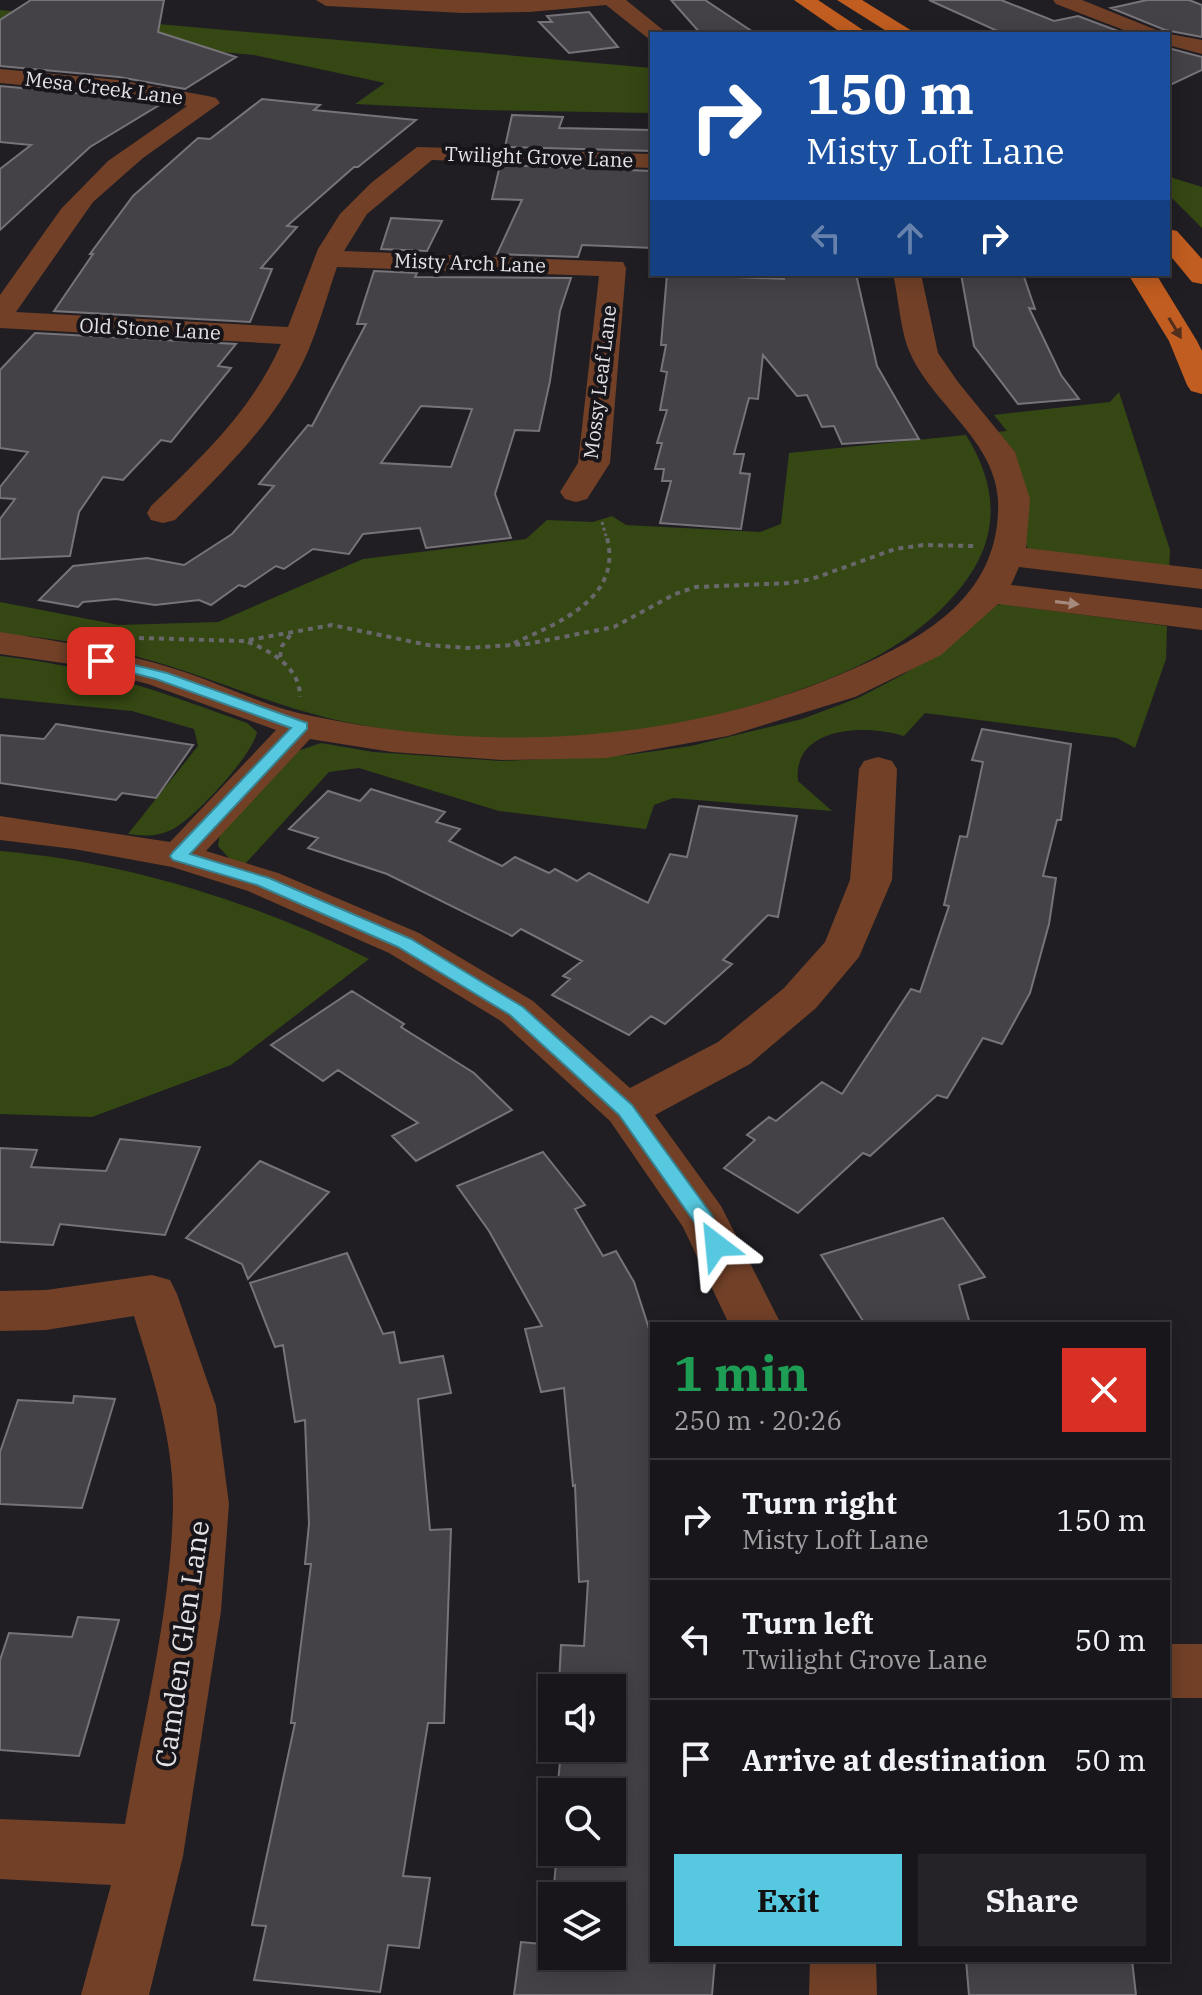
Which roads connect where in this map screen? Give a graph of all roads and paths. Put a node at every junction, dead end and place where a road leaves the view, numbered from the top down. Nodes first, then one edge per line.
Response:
1 (326, 0) edge
2 (601, 0) edge
3 (613, 0) edge
4 (804, 0) edge
5 (847, 0) edge
6 (1063, 0) edge
7 (654, 32) edge
8 (855, 32) edge
9 (903, 32) edge
10 (1149, 32) edge
11 (1170, 39) edge
12 (1202, 47) edge
13 (0, 76) edge
14 (650, 161) edge
15 (1170, 239) edge
16 (327, 259) junction
17 (613, 268) joint
18 (907, 276) edge
19 (1143, 276) edge
20 (1202, 276) edge
21 (0, 318) edge
22 (300, 336) junction
23 (1202, 385) edge
24 (576, 492) dead end
25 (163, 513) dead end
26 (602, 522) dead end
27 (992, 551) junction
28 (1202, 579) edge
29 (990, 593) junction
30 (1202, 619) edge
31 (293, 632) junction
32 (0, 643) edge
33 (506, 646) junction
34 (280, 658) junction
35 (298, 715) junction
36 (878, 769) dead end
37 (0, 828) edge
38 (179, 856) junction
39 (626, 1110) junction
40 (0, 1311) edge
41 (754, 1322) edge
42 (1170, 1671) edge
43 (1202, 1671) edge
44 (0, 1849) edge
45 (151, 1856) junction
46 (843, 1962) edge
47 (115, 1995) edge
48 (843, 1995) edge

1 - 2 street
3 - 7 street
4 - 8 main road
5 - 9 main road
6 - 10 street
11 - 12 street
13 - 21 street, Mesa Creek Lane
14 - 16 street, Twilight Grove Lane
15 - 20 main road
16 - 17 street, Misty Arch Lane
16 - 22 street
17 - 24 street, Mossy Leaf Lane
18 - 27 street
19 -> 23 main road
21 - 22 street, Old Stone Lane
22 - 25 street
26 - 33 path
27 - 28 street
27 - 29 street
27 - 33 path
29 -> 30 street
29 - 35 street
31 - 33 path
31 - 34 path
31 - 34 path
32 - 35 street
34 - 35 path
35 - 38 street
36 - 39 street
37 - 38 street
38 - 39 street
39 - 41 street
40 - 45 street, Camden Glen Lane
42 - 43 street
44 - 45 street
45 - 47 street, Camden Glen Lane
46 - 48 street

